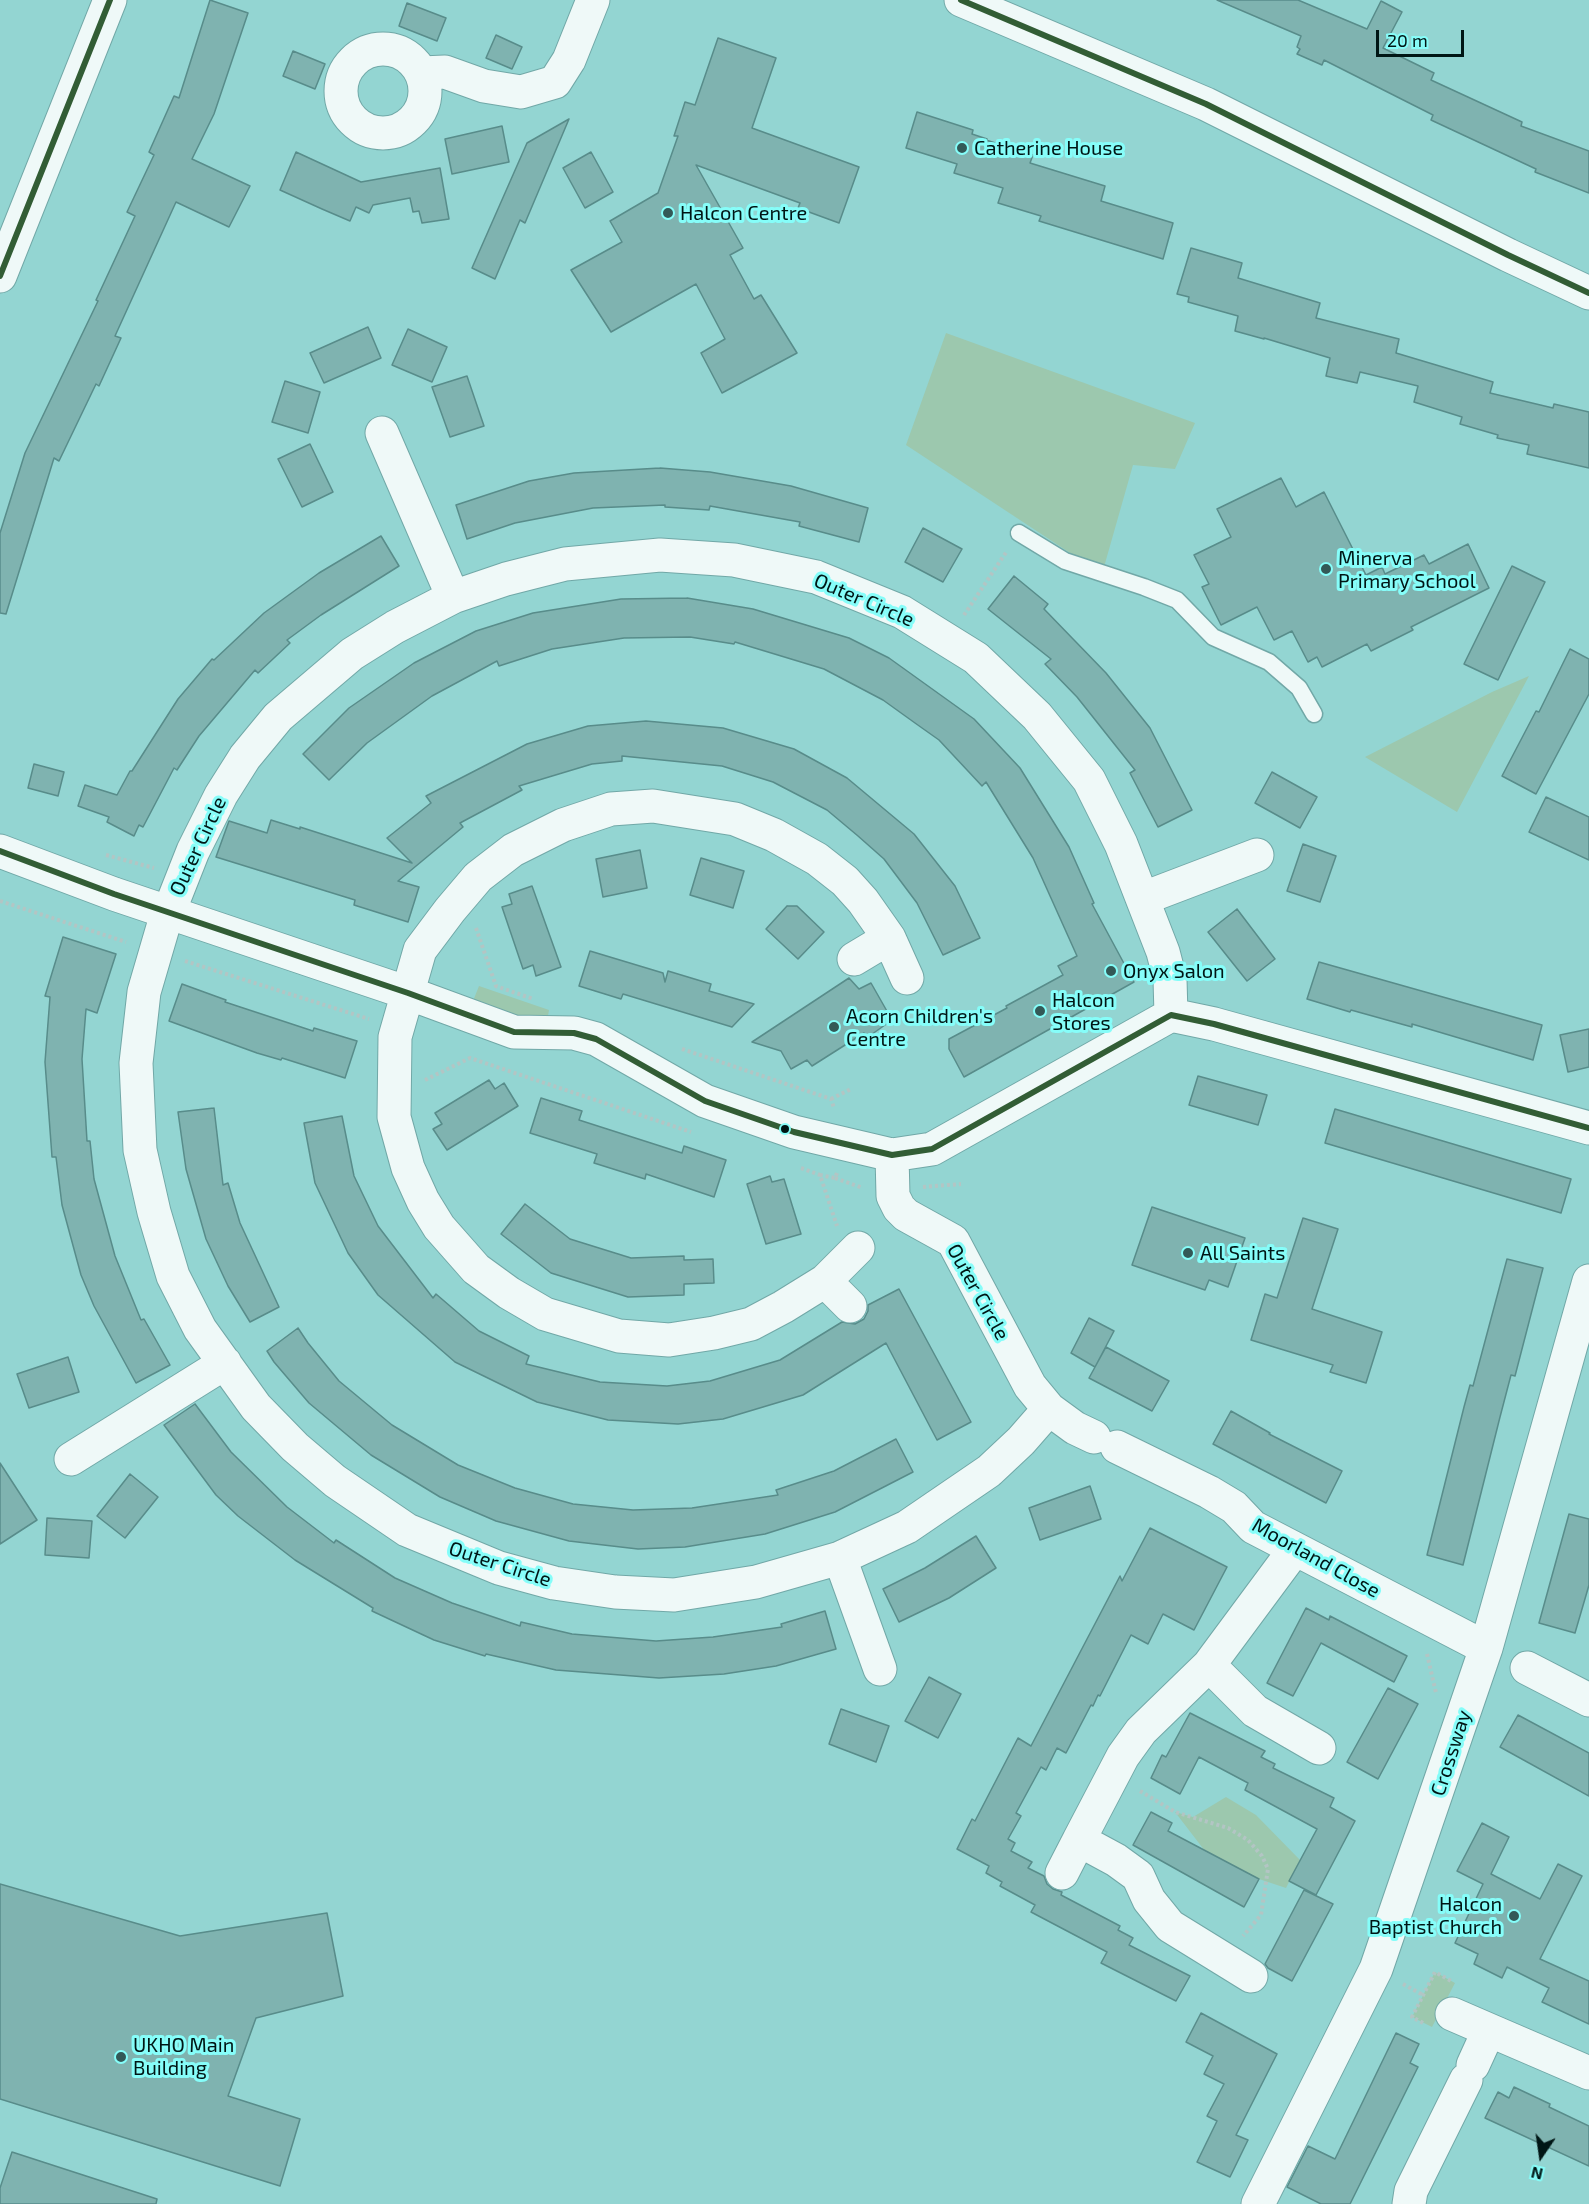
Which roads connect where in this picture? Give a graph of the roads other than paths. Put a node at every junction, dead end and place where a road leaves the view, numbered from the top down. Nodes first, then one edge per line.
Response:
1 (110, 0) edge
2 (593, 0) edge
3 (961, 0) edge
4 (422, 73) dead end
5 (0, 276) edge
6 (1589, 293) edge
7 (382, 433) dead end
8 (1019, 533) road end
9 (453, 597) junction
10 (1314, 714) dead end
11 (0, 851) edge
12 (1257, 855) dead end
13 (1143, 898) junction
14 (169, 911) junction
15 (889, 938) junction
16 (854, 959) dead end
17 (907, 978) dead end
18 (408, 993) junction
19 (1170, 1015) junction
20 (1589, 1128) edge
21 (892, 1155) junction
22 (879, 1228) junction
23 (825, 1281) junction
24 (1589, 1281) edge
25 (850, 1306) dead end
26 (225, 1363) junction
27 (1049, 1409) junction
28 (1105, 1442) joint
29 (70, 1460) dead end
30 (1296, 1549) junction
31 (840, 1558) junction
32 (1486, 1648) junction
33 (1209, 1665) junction
34 (1527, 1668) dead end
35 (880, 1669) dead end
36 (1589, 1700) edge
37 (1319, 1748) dead end
38 (1079, 1840) junction
39 (1062, 1873) dead end
40 (1238, 1968) road end
41 (1452, 2014) dead end
42 (1489, 2030) junction
43 (1589, 2073) edge
44 (1257, 2204) edge
45 (1409, 2204) edge

1 - 5 street
2 - 4 street
3 - 6 street
7 - 9 street
8 - 10 lane
9 - 13 street, Outer Circle
9 - 14 street, Outer Circle
11 - 14 street
12 - 13 street
13 - 19 street, Outer Circle
14 - 18 street
14 - 26 street, Outer Circle
15 - 16 street
15 - 17 street
15 - 18 street
18 - 21 street
18 - 23 street
19 - 20 street
19 - 21 street
21 - 22 street
22 - 23 street
22 - 27 street, Outer Circle
23 - 25 street
24 - 32 street, Crossway
26 - 29 street
26 - 31 street, Outer Circle
27 - 28 street, Outer Circle
27 - 31 street, Outer Circle
28 - 30 street, Moorland Close
30 - 32 street, Moorland Close
30 - 33 street
31 - 35 street
32 - 44 street, Crossway
33 - 37 street
33 - 38 street
34 - 36 street
38 - 39 street
38 - 40 street
41 - 42 street
42 - 43 street
42 - 45 street

